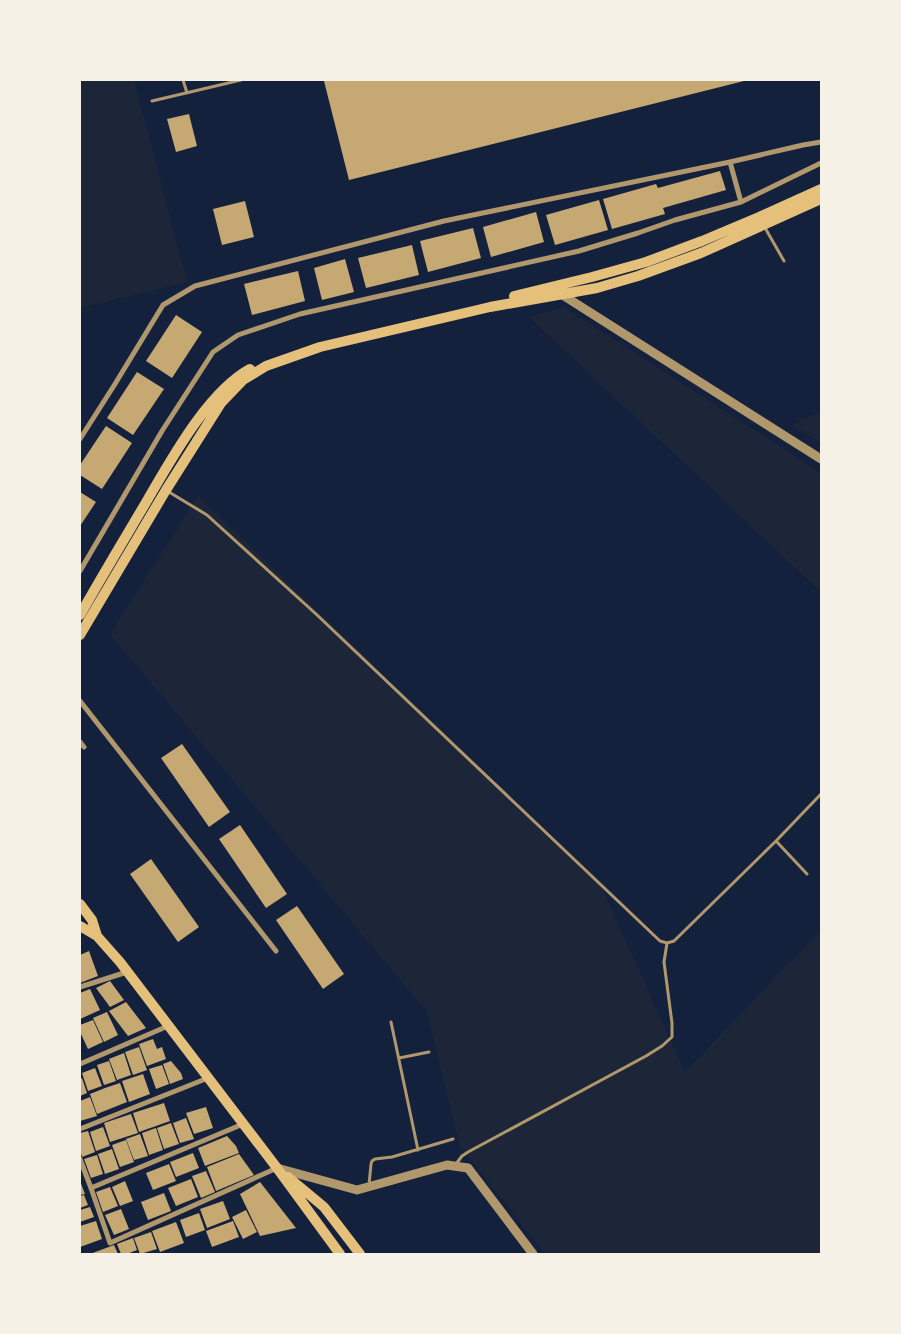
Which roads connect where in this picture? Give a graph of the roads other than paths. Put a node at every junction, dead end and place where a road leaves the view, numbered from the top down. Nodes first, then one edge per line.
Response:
1 (183, 80) edge
2 (241, 80) edge
3 (187, 93) junction
4 (152, 101) dead end
5 (821, 142) edge
6 (730, 162) junction
7 (821, 163) edge
8 (821, 189) edge
9 (821, 199) edge
10 (741, 202) junction
11 (764, 225) junction
12 (784, 261) dead end
13 (560, 289) junction
14 (80, 439) edge
15 (821, 459) edge
16 (166, 490) junction
17 (80, 571) edge
18 (80, 615) edge
19 (80, 635) edge
20 (81, 704) edge
21 (821, 794) edge
22 (776, 841) junction
23 (807, 874) dead end
24 (80, 904) edge
25 (80, 926) edge
26 (97, 936) junction
27 (667, 943) junction
28 (276, 951) dead end
29 (128, 972) junction
30 (80, 987) edge
31 (391, 1022) dead end
32 (168, 1026) junction
33 (429, 1052) dead end
34 (399, 1058) junction
35 (80, 1064) edge
36 (208, 1078) junction
37 (242, 1124) junction
38 (80, 1129) edge
39 (453, 1139) dead end
40 (418, 1150) junction
41 (80, 1159) edge
42 (455, 1166) junction
43 (278, 1168) junction
44 (369, 1186) junction
45 (91, 1188) junction
46 (340, 1254) edge
47 (360, 1254) edge
48 (533, 1254) edge

1 - 3 lane
2 - 3 lane
3 - 4 lane
5 - 6 street
6 - 10 street
6 - 14 street
7 - 10 street
8 - 13 main road
9 - 11 main road
10 - 17 street
11 - 12 lane
11 - 13 main road
13 - 15 street
13 - 16 main road
13 - 18 main road
16 - 19 main road
16 - 27 lane
20 - 28 street
21 - 22 lane
22 - 23 lane
22 - 27 lane
24 - 26 main road
25 - 26 main road
26 - 29 main road
27 - 42 lane
29 - 30 street
29 - 32 main road
31 - 34 lane
32 - 35 street
32 - 36 main road
33 - 34 lane
34 - 40 lane
36 - 37 main road
36 - 38 street
37 - 43 main road
37 - 45 street
39 - 40 lane
40 - 44 lane
41 - 45 street
42 - 44 street
42 - 48 street
43 - 44 street
43 - 45 street
43 - 46 main road
43 - 47 main road

